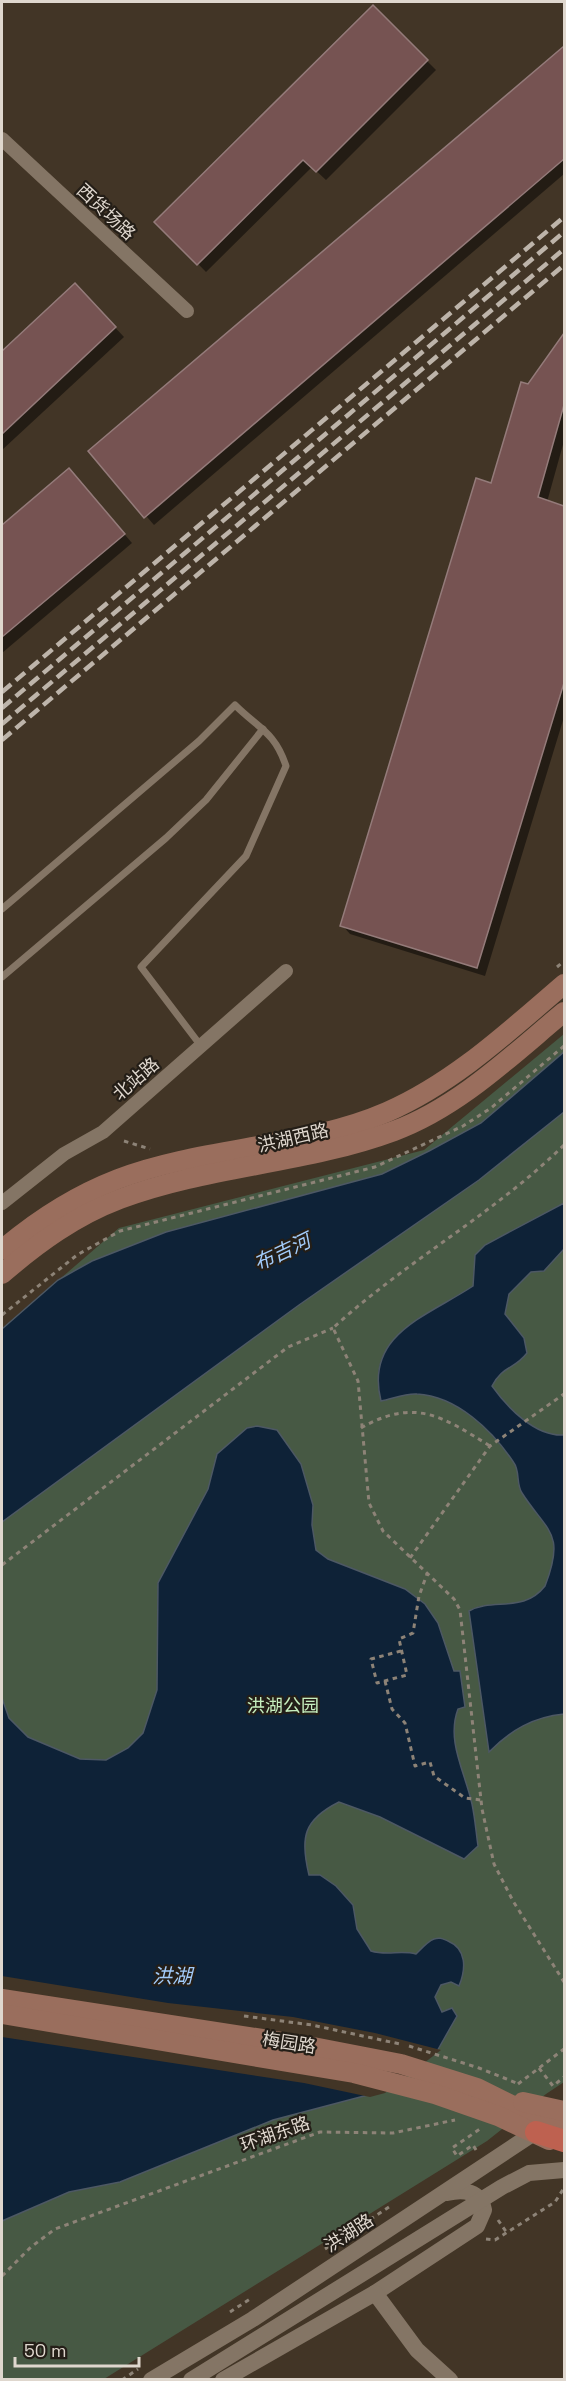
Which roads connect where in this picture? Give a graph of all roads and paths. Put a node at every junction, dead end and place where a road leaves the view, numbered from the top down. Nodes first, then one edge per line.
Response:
1 (2, 139) edge
2 (187, 311) dead end
3 (263, 729) junction
4 (2, 909) edge
5 (564, 961) edge
6 (286, 971) dead end
7 (560, 976) edge
8 (2, 977) edge
9 (564, 1012) edge
10 (201, 1046) junction
11 (564, 1046) edge
12 (124, 1141) dead end
13 (564, 1145) edge
14 (155, 1150) dead end
15 (2, 1203) edge
16 (2, 1250) edge
17 (2, 1274) edge
18 (2, 1315) edge
19 (333, 1328) junction
20 (564, 1395) edge
21 (361, 1428) junction
22 (490, 1446) junction
23 (410, 1558) junction
24 (2, 1565) edge
25 (427, 1574) junction
26 (401, 1651) junction
27 (385, 1681) junction
28 (481, 1800) junction
29 (564, 1982) edge
30 (2, 1999) edge
31 (2, 2014) edge
32 (564, 2049) edge
33 (539, 2068) junction
34 (564, 2077) edge
35 (515, 2086) dead end
36 (477, 2088) junction
37 (564, 2111) edge
38 (453, 2117) dead end
39 (457, 2120) dead end
40 (463, 2120) dead end
41 (472, 2124) dead end
42 (564, 2131) edge
43 (536, 2132) junction
44 (564, 2141) edge
45 (484, 2144) dead end
46 (564, 2148) edge
47 (476, 2150) junction
48 (460, 2161) dead end
49 (564, 2170) edge
50 (564, 2188) edge
51 (445, 2194) junction
52 (393, 2204) dead end
53 (495, 2240) dead end
54 (317, 2255) dead end
55 (2, 2276) edge
56 (375, 2293) junction
57 (251, 2299) dead end
58 (223, 2316) dead end
59 (147, 2373) edge
60 (122, 2379) edge
61 (191, 2379) edge
62 (223, 2379) edge
63 (450, 2379) edge

1 - 2 street, 西货场路
3 - 4 lane
3 - 8 lane
3 - 10 lane
5 - 7 path
6 - 10 street, 北站路
7 - 16 main road, 洪湖西路
9 - 17 main road, 洪湖西路
10 - 15 street, 北站路
11 - 18 path
12 - 14 path
13 - 19 path
19 - 21 path
19 - 24 path
20 - 22 path
21 - 22 path
21 - 23 path
22 - 23 path
23 - 25 path
25 - 26 path
25 - 28 path
26 - 27 path
26 - 27 path
27 - 28 path
28 - 29 path
30 - 36 main road, 梅园路
31 - 46 main road, 梅园路
32 - 33 path
33 - 34 path
33 - 35 path
36 - 37 main road
36 - 42 main road, 梅园路
37 - 43 street, 洪湖路
38 - 40 path
39 - 55 path, 环湖东路
41 - 47 path
43 - 44 highway
43 - 51 street, 洪湖路
45 - 47 path
47 - 48 path
49 - 61 street
50 - 53 path
51 - 56 street
51 - 59 street, 洪湖路
52 - 54 path
56 - 62 street
56 - 63 street
57 - 58 path
59 - 60 path

